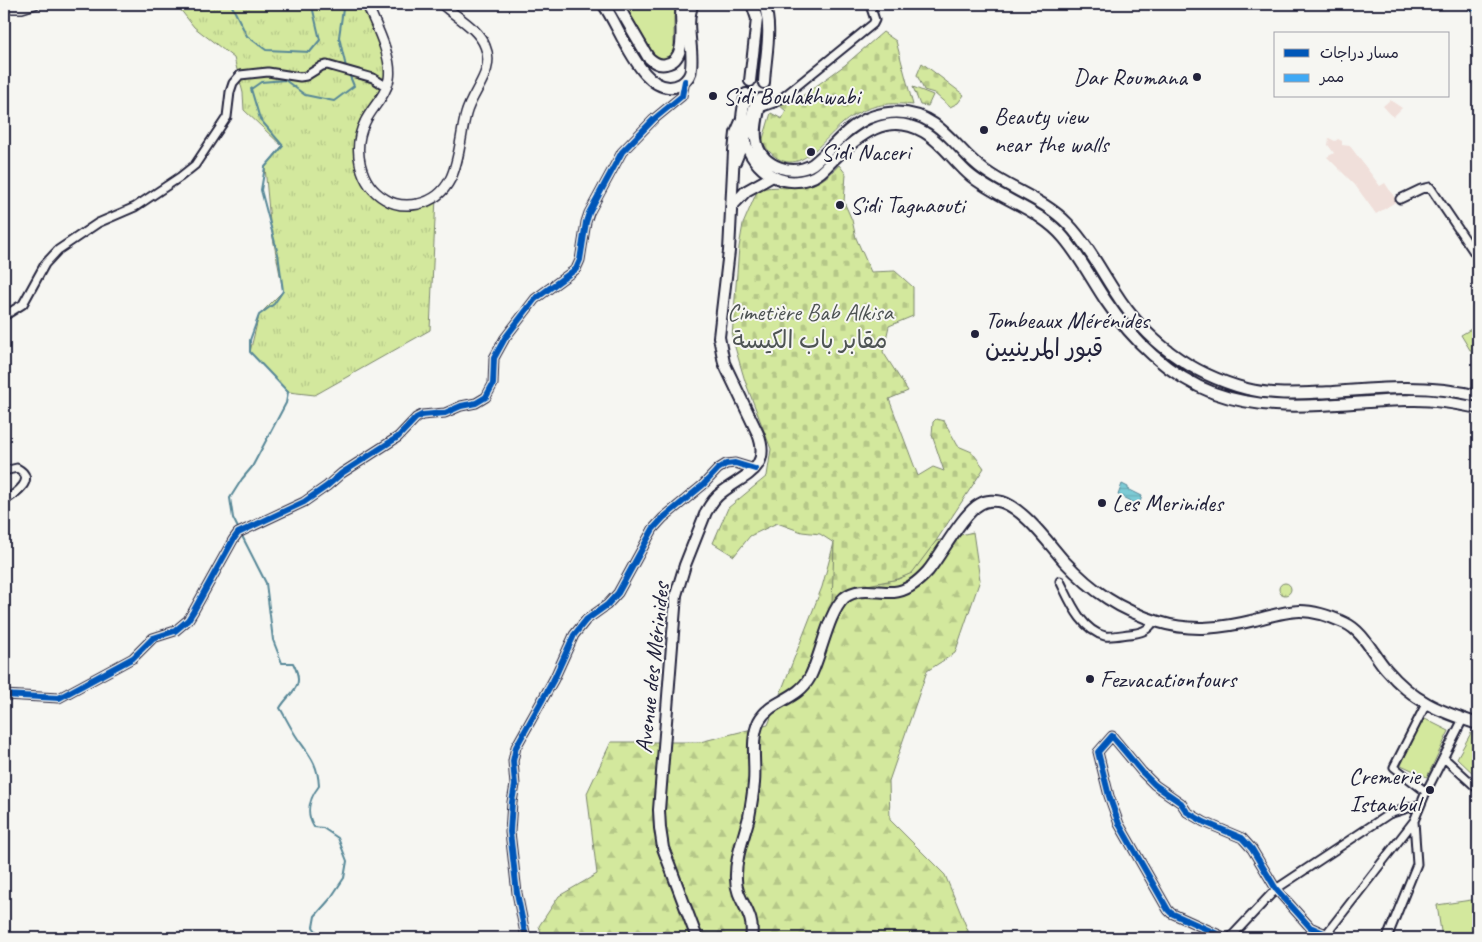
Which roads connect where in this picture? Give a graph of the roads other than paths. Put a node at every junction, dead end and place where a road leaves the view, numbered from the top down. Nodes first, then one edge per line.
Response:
1 (35, 4) edge
2 (367, 4) edge
3 (442, 4) edge
4 (603, 4) edge
5 (617, 4) edge
6 (682, 4) edge
7 (692, 4) edge
8 (752, 4) edge
9 (764, 4) edge
10 (873, 4) edge
11 (4, 8) edge
12 (685, 81) junction
13 (750, 81) junction
14 (764, 83) junction
15 (387, 86) junction
16 (746, 94) junction
17 (759, 102) junction
18 (742, 119) junction
19 (745, 142) junction
20 (734, 165) junction
21 (773, 176) junction
22 (1400, 199) dead end
23 (732, 206) junction
24 (1478, 258) edge
25 (4, 316) edge
26 (1478, 396) edge
27 (1478, 408) edge
28 (755, 469) junction
29 (4, 471) edge
30 (4, 501) edge
31 (1060, 581) dead end
32 (1154, 620) junction
33 (4, 694) edge
34 (1426, 704) junction
35 (1463, 719) junction
36 (1478, 724) edge
37 (1444, 758) junction
38 (1478, 789) edge
39 (1426, 792) junction
40 (1421, 804) junction
41 (1414, 821) junction
42 (1276, 889) junction
43 (1324, 936) edge
44 (526, 938) edge
45 (696, 938) edge
46 (751, 938) edge
47 (1226, 938) edge
48 (1230, 938) edge
49 (1335, 938) edge
50 (1388, 938) edge

1 - 11 street
2 - 15 street
3 - 15 street
4 - 12 main road
5 - 6 main road
7 - 12 main road
8 - 13 main road
9 - 14 main road
10 - 17 street
12 - 33 street
13 - 14 main road
13 - 16 main road
14 - 17 main road
15 - 25 street
16 - 17 main road
16 - 18 main road
17 - 19 main road
17 - 26 main road
18 - 19 main road
18 - 20 main road
19 - 20 main road
19 - 21 main road
20 - 23 main road
21 - 23 main road
21 - 27 main road
22 - 24 street
23 - 28 main road
28 - 44 street
28 - 45 main road, Avenue des Mérinides
29 - 30 street
31 - 32 street
32 - 34 main road
32 - 46 main road
34 - 35 main road
34 - 39 street
35 - 36 main road
35 - 37 street
37 - 38 street
37 - 39 street
39 - 40 street
40 - 41 street
40 - 42 street
41 - 43 street
41 - 50 street
42 - 43 street
42 - 47 street
42 - 48 street
43 - 49 street

